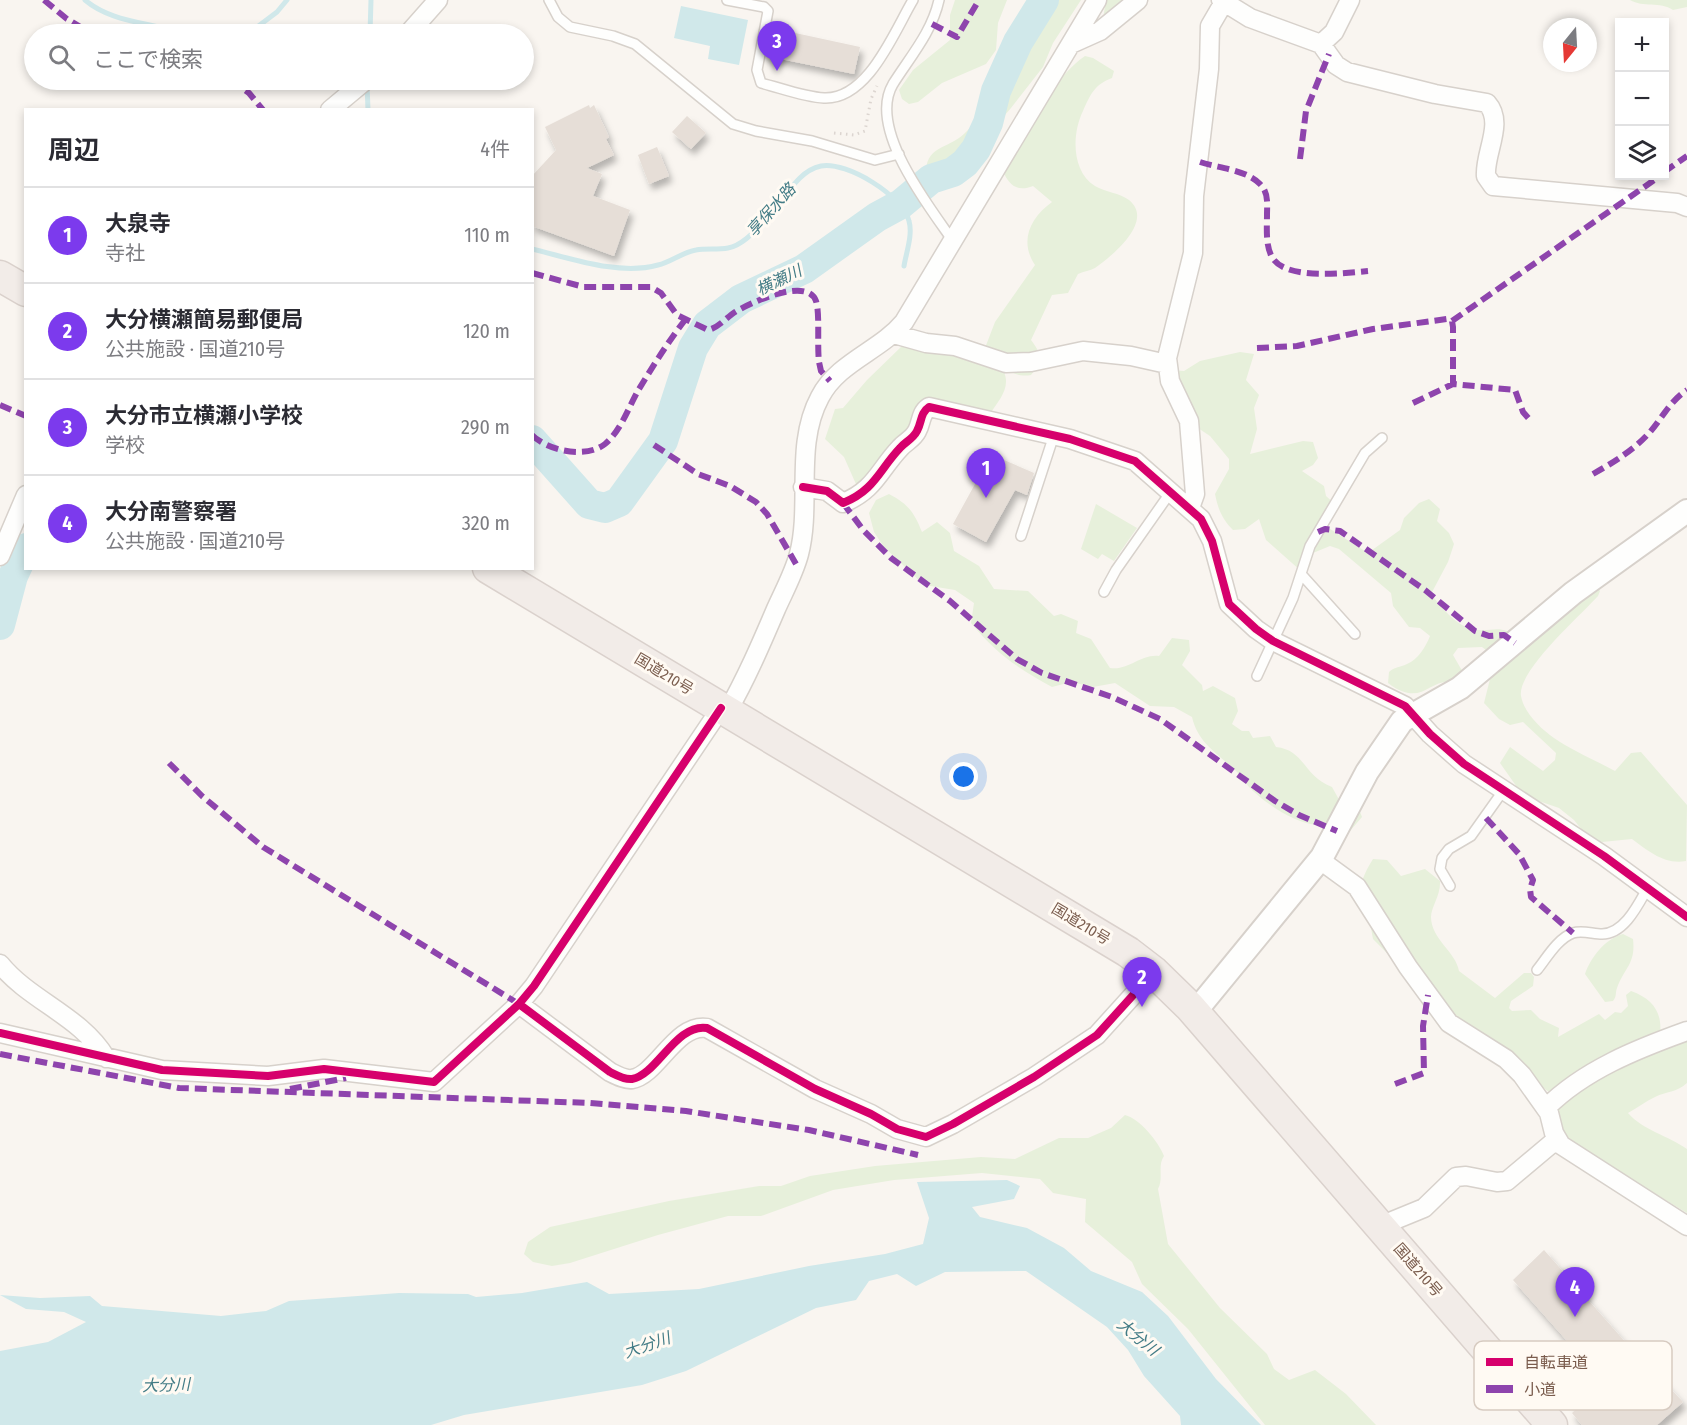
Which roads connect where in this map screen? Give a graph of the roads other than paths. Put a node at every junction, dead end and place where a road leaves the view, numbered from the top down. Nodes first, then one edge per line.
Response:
1 (438, 0) edge
2 (549, 0) edge
3 (727, 0) edge
4 (913, 0) edge
5 (939, 0) edge
6 (1097, 0) edge
7 (1138, 0) edge
8 (1350, 0) edge
9 (1222, 1) edge
10 (417, 24) edge
11 (1071, 44) junction
12 (1321, 44) junction
13 (354, 90) edge
14 (332, 108) edge
15 (899, 154) junction
16 (1687, 207) edge
17 (953, 241) junction
18 (0, 276) edge
19 (24, 290) edge
20 (894, 334) junction
21 (1167, 364) junction
22 (1054, 435) junction
23 (1382, 438) dead end
24 (803, 487) junction
25 (1170, 492) junction
26 (24, 500) edge
27 (1190, 508) junction
28 (1687, 511) edge
29 (1021, 536) dead end
30 (0, 556) edge
31 (491, 570) edge
32 (1301, 574) junction
33 (1104, 592) dead end
34 (1354, 634) dead end
35 (1273, 641) junction
36 (1257, 676) dead end
37 (724, 710) junction
38 (1413, 714) junction
39 (1503, 791) junction
40 (1320, 860) junction
41 (1450, 886) dead end
42 (1647, 888) junction
43 (1687, 917) edge
44 (0, 964) edge
45 (1536, 970) dead end
46 (1154, 972) junction
47 (519, 1004) junction
48 (1195, 1012) junction
49 (1687, 1031) edge
50 (0, 1033) edge
51 (106, 1058) junction
52 (1546, 1108) junction
53 (1557, 1139) junction
54 (1380, 1226) junction
55 (1687, 1226) edge
56 (1479, 1341) edge
57 (1539, 1410) edge
58 (1552, 1425) edge

1 - 10 street
2 - 15 lane
3 - 4 lane
5 - 15 lane
6 - 11 street
7 - 11 street
8 - 12 street
9 - 12 street
9 - 21 street
11 - 17 street
12 - 16 street
13 - 14 street
15 - 17 lane
17 - 20 street
18 - 19 highway
20 - 21 street
20 - 24 street
21 - 27 street
22 - 24 street
22 - 25 street
22 - 29 lane
23 - 32 lane
24 - 37 street
25 - 27 street
25 - 33 lane
26 - 30 street
27 - 35 street
28 - 38 street
31 - 37 highway, 国道210号
32 - 34 lane
32 - 35 lane
35 - 36 lane
35 - 38 street
37 - 46 highway, 国道210号
37 - 47 street
38 - 39 street
38 - 40 street
39 - 41 lane
39 - 42 street
40 - 48 street
40 - 52 street
42 - 43 street
42 - 45 lane
44 - 51 street
46 - 47 street
46 - 48 highway, 国道210号
47 - 51 street
48 - 54 highway, 国道210号
49 - 52 street
50 - 51 street
52 - 53 street
53 - 54 street
53 - 55 street
54 - 56 highway, 国道210号
57 - 58 highway, 国道210号

